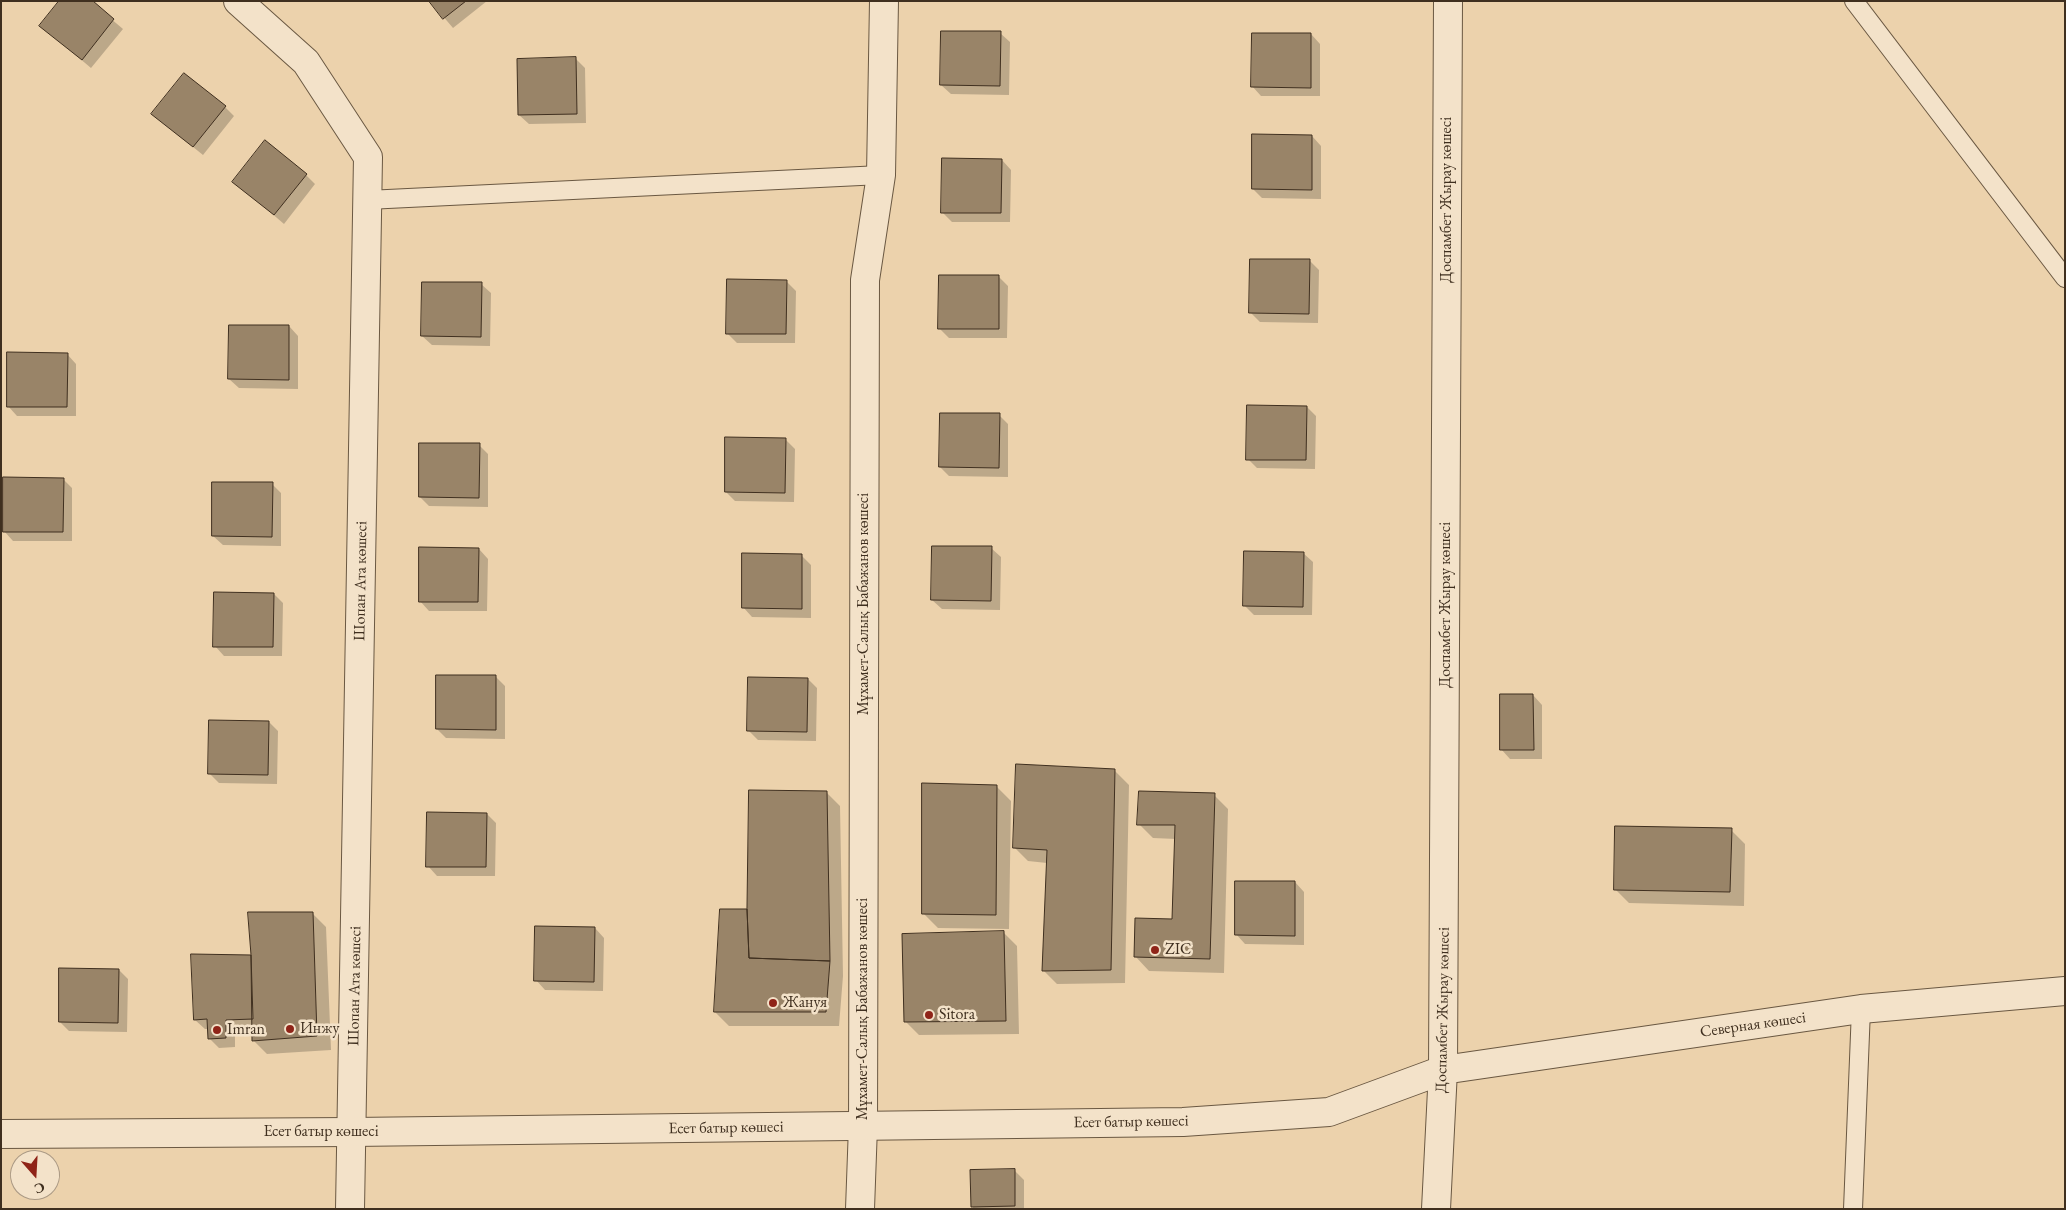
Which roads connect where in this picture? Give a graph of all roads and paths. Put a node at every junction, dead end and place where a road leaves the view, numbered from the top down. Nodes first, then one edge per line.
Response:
1 (238, 1) edge
2 (884, 1) edge
3 (1448, 1) edge
4 (1854, 1) edge
5 (881, 175) junction
6 (367, 200) junction
7 (2065, 278) edge
8 (2065, 991) edge
9 (1861, 1010) junction
10 (1443, 1070) junction
11 (863, 1126) junction
12 (352, 1132) junction
13 (1, 1134) edge
14 (350, 1209) edge
15 (860, 1209) edge
16 (1436, 1209) edge
17 (1853, 1209) edge

1 - 6 street, Шопан Ата көшесі
2 - 5 street, Мұхамет-Салық Бабажанов көшесі
3 - 10 street, Доспамбет Жырау көшесі
4 - 7 lane
5 - 6 lane
5 - 11 street, Мұхамет-Салық Бабажанов көшесі
6 - 12 street, Шопан Ата көшесі
8 - 9 street, Северная көшесі
9 - 10 street, Северная көшесі
9 - 17 lane
10 - 11 street, Есет батыр көшесі
10 - 16 street, Доспамбет Жырау көшесі
11 - 12 street, Есет батыр көшесі
11 - 15 street, Мұхамет-Салық Бабажанов көшесі
12 - 13 street, Есет батыр көшесі
12 - 14 street, Шопан Ата көшесі

